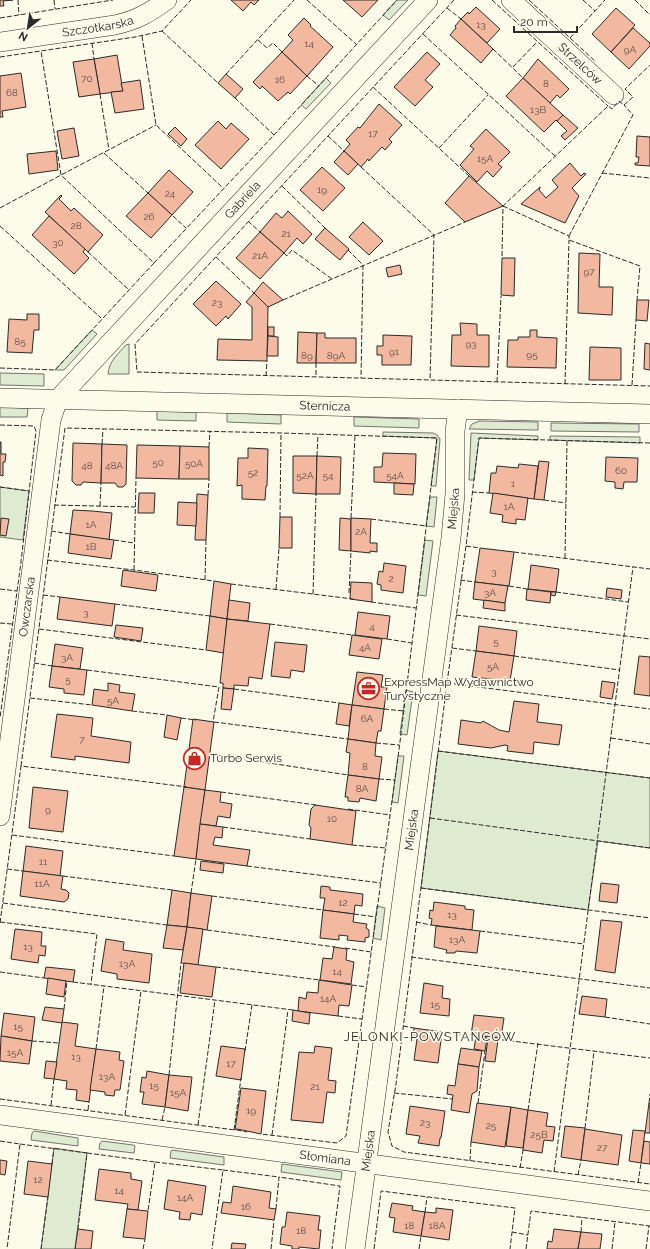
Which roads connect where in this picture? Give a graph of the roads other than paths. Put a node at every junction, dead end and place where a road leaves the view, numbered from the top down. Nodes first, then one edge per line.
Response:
1 (167, 0) edge
2 (428, 0) edge
3 (511, 0) edge
4 (0, 42) edge
5 (614, 95) dead end
6 (0, 398) edge
7 (58, 399) junction
8 (458, 409) junction
9 (650, 414) edge
10 (0, 816) edge
11 (0, 1115) edge
12 (366, 1164) junction
13 (650, 1201) edge
14 (355, 1249) edge

1 - 4 street, Szczotkarska
2 - 7 street, Gabriela
3 - 5 street, Strzelców
6 - 7 street, Sternicza
7 - 8 street, Sternicza
7 - 10 street, Owczarska
8 - 9 street, Sternicza
8 - 12 street, Miejska
11 - 12 street, Słomiana
12 - 13 street, Słomiana
12 - 14 street, Miejska

